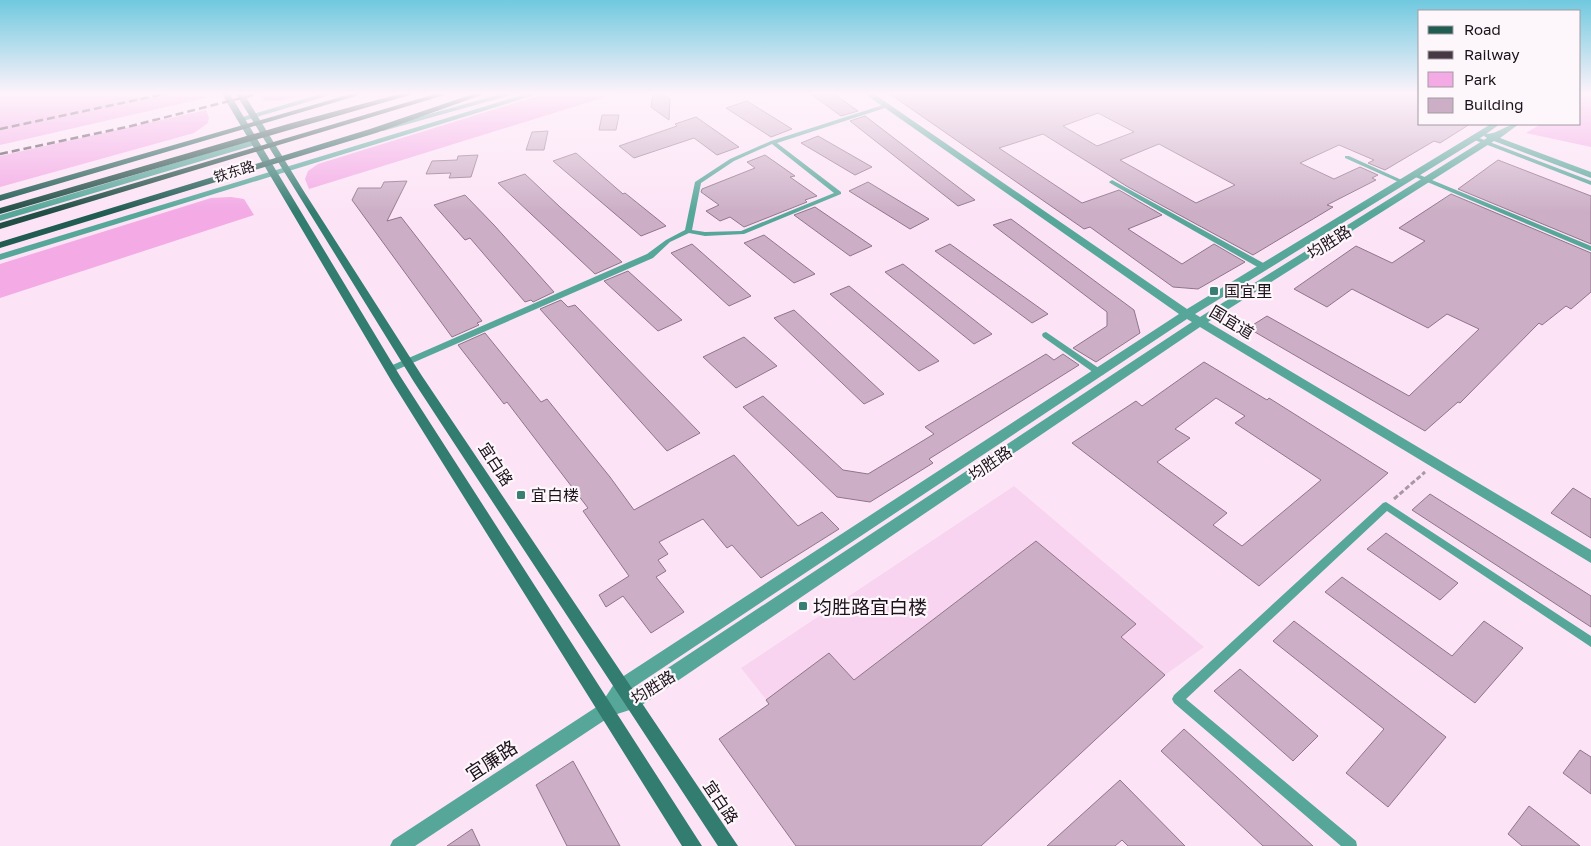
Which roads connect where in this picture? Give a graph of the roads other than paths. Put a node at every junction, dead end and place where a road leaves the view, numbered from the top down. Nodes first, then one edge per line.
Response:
1 (208, 133) edge
2 (247, 133) edge
3 (261, 133) edge
4 (265, 133) edge
5 (311, 133) edge
6 (366, 133) edge
7 (394, 133) edge
8 (800, 133) edge
9 (926, 133) edge
10 (1487, 133) edge
11 (1493, 133) edge
12 (1483, 138) junction
13 (773, 142) junction
14 (252, 143) junction
15 (1347, 157) dead end
16 (275, 167) junction
17 (1415, 175) junction
18 (1591, 175) edge
19 (1428, 180) junction
20 (1112, 182) dead end
21 (1403, 182) junction
22 (1591, 183) edge
23 (0, 198) edge
24 (0, 211) edge
25 (0, 218) edge
26 (0, 226) edge
27 (688, 231) junction
28 (0, 245) edge
29 (1591, 249) edge
30 (0, 257) edge
31 (1264, 268) junction
32 (1187, 314) junction
33 (1200, 322) junction
34 (1046, 335) dead end
35 (408, 362) junction
36 (391, 370) junction
37 (1100, 373) junction
38 (1591, 557) edge
39 (1591, 642) edge
40 (622, 686) junction
41 (633, 702) junction
42 (607, 710) junction
43 (399, 846) edge
44 (693, 846) edge
45 (729, 846) edge
46 (1351, 846) edge

1 - 23 main road
2 - 14 main road
3 - 16 main road, 宜白路
4 - 24 highway, 铁东路
5 - 26 highway, 铁东路
6 - 16 main road, 铁东路
7 - 16 street, 铁东路
8 - 13 lane
9 - 32 street, 国宜道
10 - 12 street, 均胜路
11 - 12 street, 均胜路
12 - 17 street, 均胜路
12 - 18 street
12 - 19 street, 均胜路
12 - 22 lane
13 - 27 lane
13 - 27 lane
14 - 16 main road
14 - 25 street, 铁东路
15 - 21 lane
16 - 28 main road, 铁东路
16 - 30 street, 铁东路
16 - 35 main road, 宜白路
16 - 36 main road, 宜白路
17 - 19 lane
17 - 21 street, 均胜路
19 - 29 lane
19 - 33 street, 均胜路
20 - 31 lane
21 - 31 street, 均胜路
27 - 35 lane
31 - 32 street, 均胜路
32 - 33 street, 国宜道
32 - 37 street, 均胜路
33 - 38 street, 国宜道
33 - 41 street, 均胜路
34 - 37 lane
35 - 36 lane
35 - 40 main road, 宜白路
36 - 42 main road, 宜白路
37 - 40 street, 均胜路
39 - 46 lane
40 - 41 main road, 宜白路
40 - 42 street, 均胜路
41 - 42 street, 均胜路
41 - 45 main road, 宜白路
42 - 43 street, 宜廉路
42 - 44 main road, 宜白路

